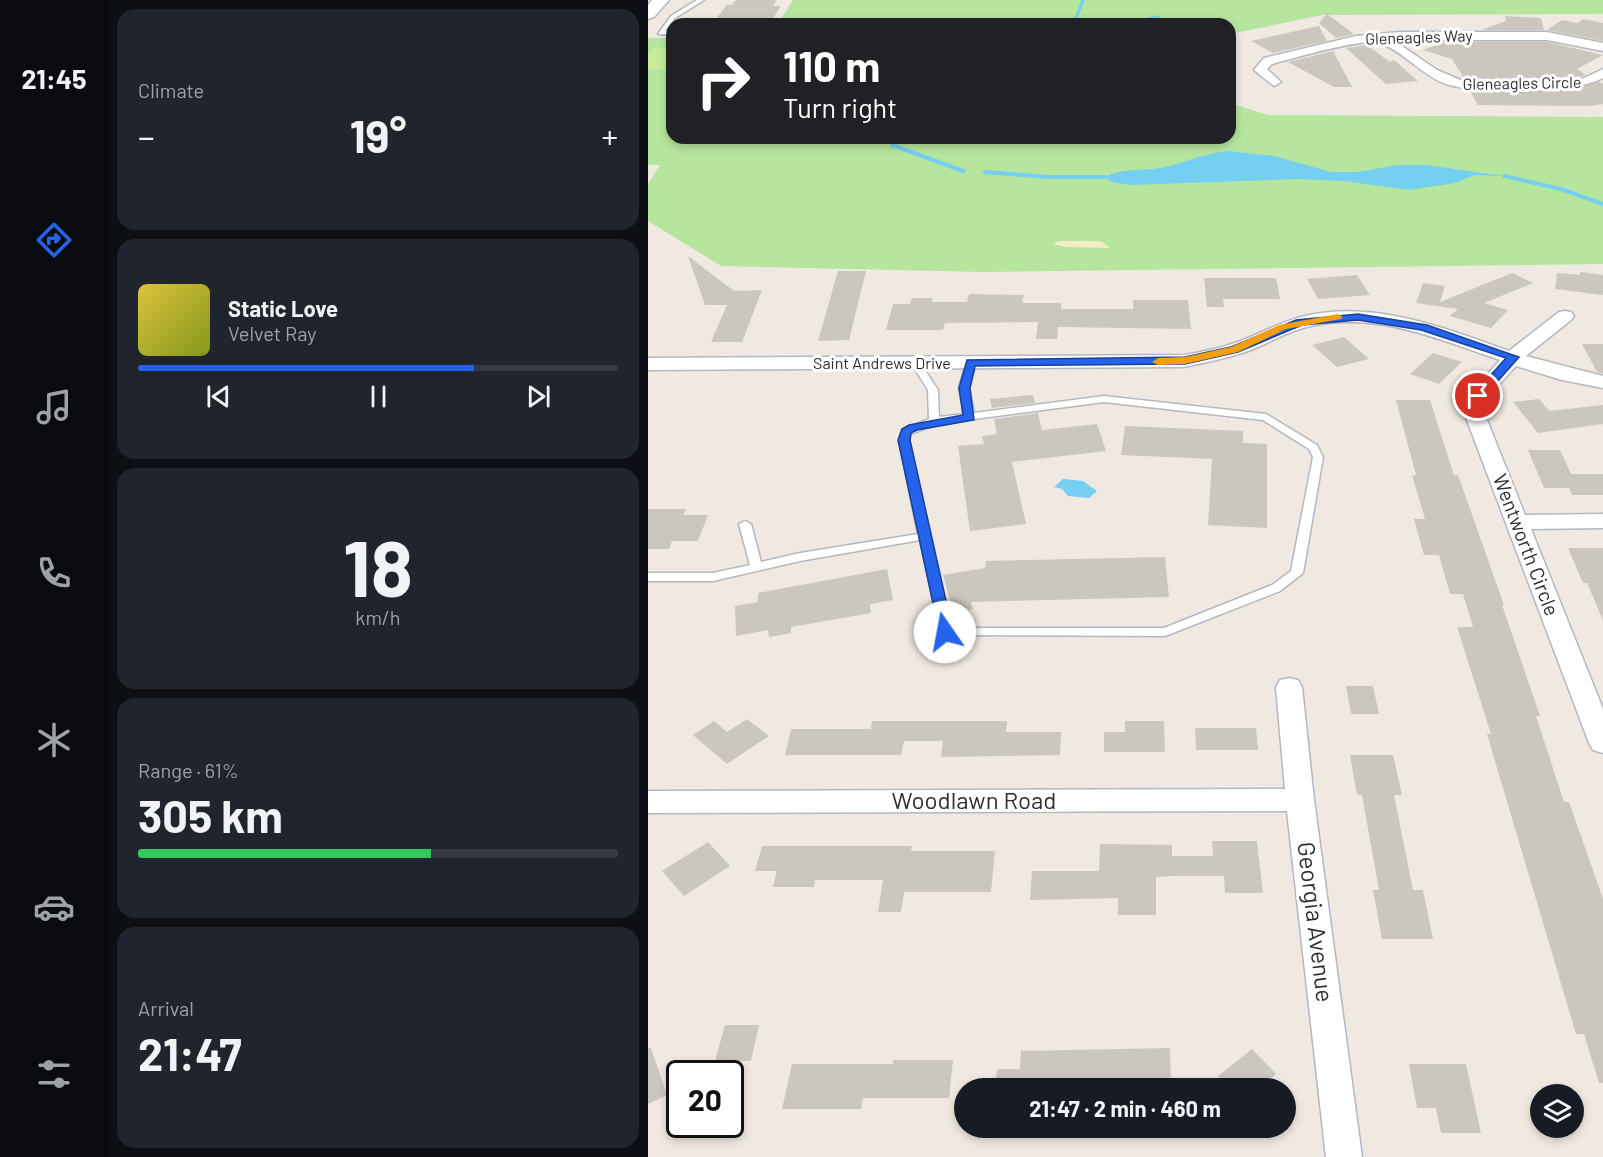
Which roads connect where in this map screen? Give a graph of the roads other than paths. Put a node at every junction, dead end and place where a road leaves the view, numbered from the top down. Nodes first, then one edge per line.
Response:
1 (661, 0) edge
2 (701, 0) edge
3 (648, 14) edge
4 (672, 18) edge
5 (666, 26) edge
6 (666, 33) edge
7 (1381, 38) junction
8 (1603, 46) edge
9 (1603, 74) edge
10 (1274, 82) dead end
11 (1565, 316) dead end
12 (1513, 357) junction
13 (916, 363) junction
14 (971, 363) junction
15 (648, 364) edge
16 (1603, 382) edge
17 (970, 417) junction
18 (934, 421) junction
19 (1603, 521) edge
20 (1517, 522) junction
21 (745, 524) dead end
22 (925, 536) junction
23 (756, 567) junction
24 (648, 578) edge
25 (1289, 687) dead end
26 (1603, 743) edge
27 (1300, 800) junction
28 (648, 802) edge
29 (1344, 1157) edge

1 - 3 main road
2 - 4 lane
5 - 6 lane
7 - 8 street, Gleneagles Way
7 - 9 street, Gleneagles Circle
7 - 10 street, Gleneagles Way
11 - 12 street, Wentworth Circle
12 - 14 street, Saint Andrews Drive
12 - 16 street, Saint Andrews Drive
12 - 20 street, Wentworth Circle
13 - 14 street, Saint Andrews Drive
13 - 15 street, Saint Andrews Drive
13 - 18 lane
14 - 17 lane
17 - 18 lane
17 - 22 lane
18 - 22 lane
19 - 20 street
20 - 26 street, Wentworth Circle
21 - 23 lane
22 - 23 lane
23 - 24 lane
25 - 27 street, Georgia Avenue
27 - 28 street, Woodlawn Road
27 - 29 street, Georgia Avenue

